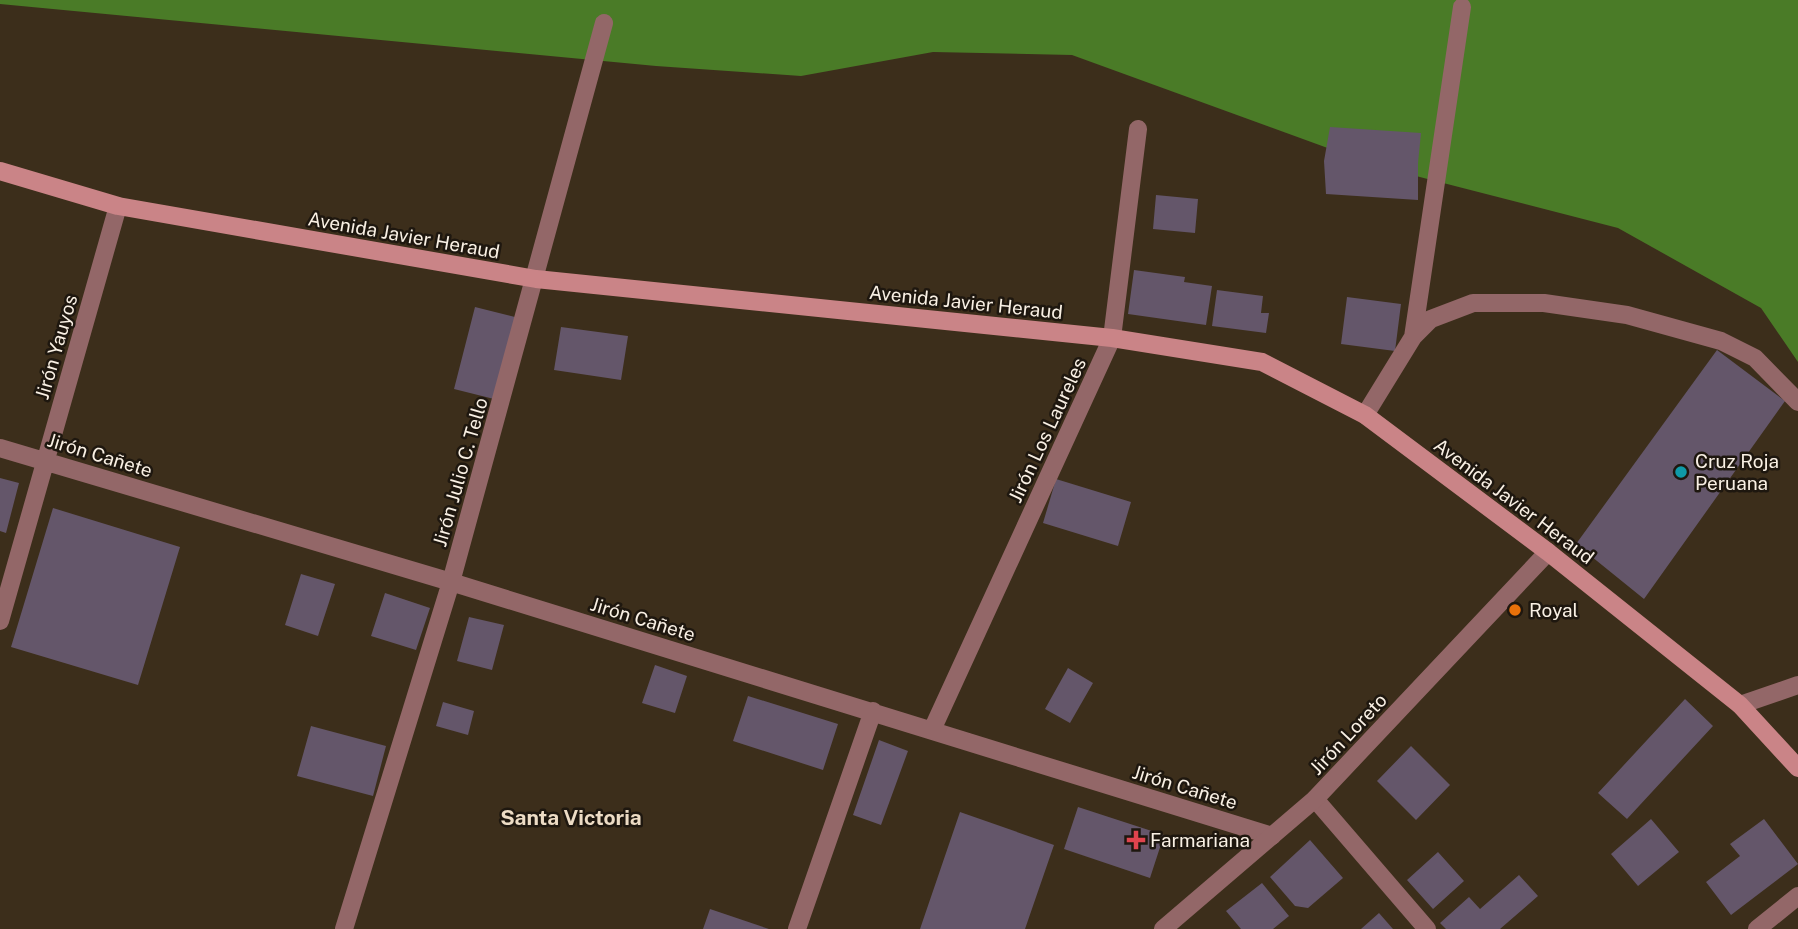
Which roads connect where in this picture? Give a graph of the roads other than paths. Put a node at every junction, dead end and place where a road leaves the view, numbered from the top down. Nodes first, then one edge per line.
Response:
1 (1462, 7) dead end
2 (604, 23) dead end
3 (1138, 129) dead end
4 (0, 171) edge
5 (118, 206) junction
6 (536, 279) junction
7 (1413, 337) junction
8 (1112, 338) junction
9 (1798, 402) edge
10 (1365, 415) junction
11 (0, 448) edge
12 (45, 461) junction
13 (1548, 552) junction
14 (452, 582) junction
15 (0, 621) edge
16 (1798, 685) edge
17 (1740, 705) junction
18 (873, 711) junction
19 (932, 730) junction
20 (1798, 768) edge
21 (1315, 799) junction
22 (1272, 836) junction
23 (1798, 896) edge
24 (344, 929) edge
25 (797, 929) edge
26 (1163, 929) edge
27 (1427, 929) edge
28 (1757, 929) edge

1 - 7 street
2 - 6 street, Jirón Julio C. Tello
3 - 8 street, Jirón Los Laureles
4 - 5 main road, Avenida Javier Heraud
5 - 6 main road, Avenida Javier Heraud
5 - 12 street, Jirón Yauyos
6 - 8 main road, Avenida Javier Heraud
6 - 14 street, Jirón Julio C. Tello
7 - 9 street
7 - 10 street
8 - 10 main road, Avenida Javier Heraud
8 - 19 street, Jirón Los Laureles
10 - 13 main road, Avenida Javier Heraud
11 - 12 street, Jirón Cañete
12 - 14 street, Jirón Cañete
12 - 15 street, Jirón Yauyos
13 - 17 main road, Avenida Javier Heraud
13 - 21 street, Jirón Loreto
14 - 18 street, Jirón Cañete
14 - 24 street, Jirón Julio C. Tello
16 - 17 street
17 - 20 main road, Avenida Javier Heraud
18 - 19 street, Jirón Cañete
18 - 25 street
19 - 22 street, Jirón Cañete
21 - 22 street, Jirón Loreto
21 - 27 street
22 - 26 street, Jirón Loreto
23 - 28 street

